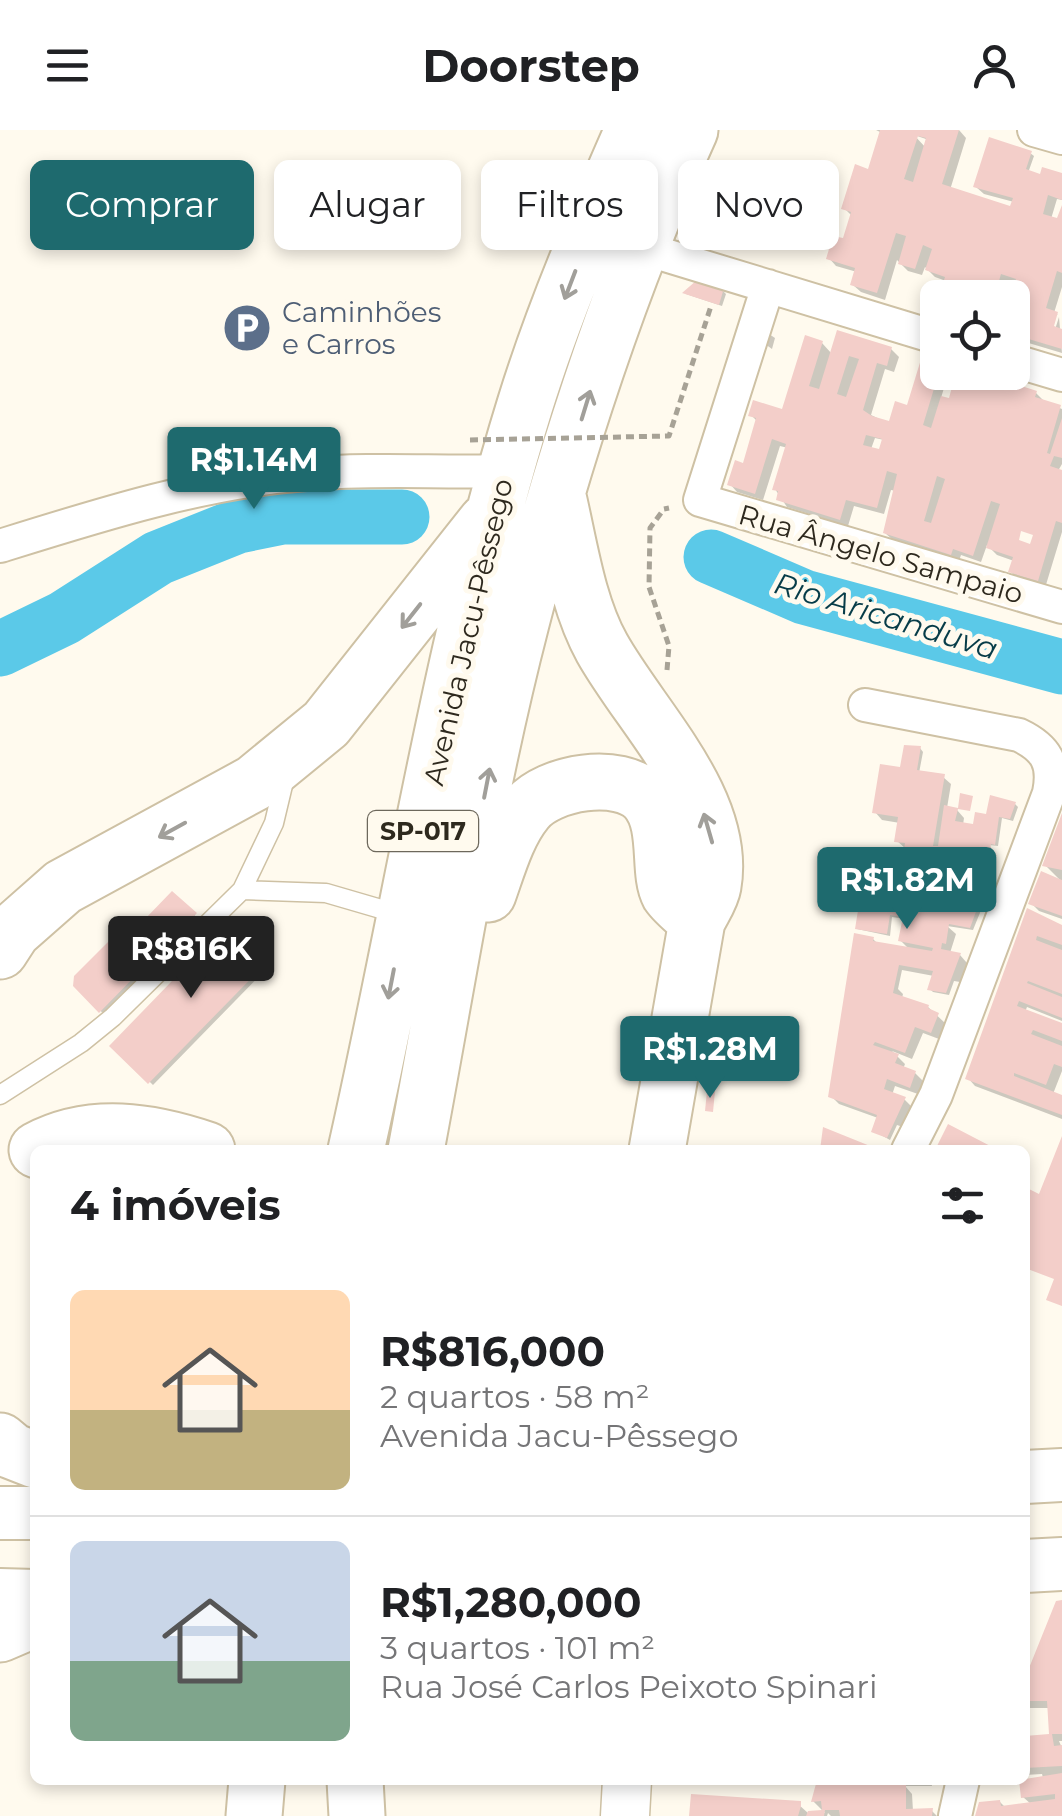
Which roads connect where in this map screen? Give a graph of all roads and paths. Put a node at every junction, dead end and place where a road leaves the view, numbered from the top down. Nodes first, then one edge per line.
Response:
1 (633, 130) edge
2 (690, 130) edge
3 (1034, 130) edge
4 (1062, 138) edge
5 (658, 209) edge
6 (641, 250) edge
7 (649, 250) edge
8 (768, 286) junction
9 (712, 306) dead end
10 (920, 332) edge
11 (1030, 365) edge
12 (1062, 375) edge
13 (490, 475) junction
14 (558, 498) junction
15 (650, 528) dead end
16 (0, 546) edge
17 (1062, 607) edge
18 (865, 705) dead end
19 (662, 738) junction
20 (292, 752) junction
21 (242, 890) junction
22 (405, 917) junction
23 (696, 921) junction
24 (454, 947) junction
25 (0, 952) edge
26 (0, 1095) edge
27 (46, 1145) edge
28 (191, 1145) edge
29 (357, 1145) edge
30 (417, 1145) edge
31 (658, 1145) edge
32 (910, 1145) edge
33 (30, 1154) edge
34 (0, 1174) edge
35 (0, 1441) edge
36 (30, 1458) edge
37 (1062, 1475) edge
38 (1030, 1477) edge
39 (30, 1513) edge
40 (0, 1514) edge
41 (1062, 1564) edge
42 (1030, 1566) edge
43 (0, 1595) edge
44 (30, 1596) edge
45 (30, 1621) edge
46 (0, 1634) edge
47 (257, 1785) edge
48 (287, 1785) edge
49 (355, 1785) edge
50 (627, 1785) edge
51 (658, 1785) edge
52 (962, 1785) edge
53 (254, 1816) edge
54 (289, 1816) edge
55 (357, 1816) edge
56 (625, 1816) edge
57 (658, 1816) edge
58 (955, 1816) edge

1 -> 13 highway, Avenida Jacu-Pêssego / SP-017
2 - 5 highway, Avenida Jacu-Pêssego / SP-017
3 - 4 street
14 -> 6 highway, Avenida Jacu-Pêssego / SP-017
7 - 8 street
8 - 10 street
8 - 17 street, Rua Ângelo Sampaio
9 - 13 path, bridge
11 - 12 street
13 - 16 street
13 -> 20 highway
13 - 22 highway, Avenida Jacu-Pêssego / SP-017
14 - 19 highway
24 -> 14 highway, Avenida Jacu-Pêssego / SP-017
15 - 19 path
18 - 32 street
23 -> 19 highway
20 - 21 lane
20 -> 25 highway
21 - 22 lane
21 - 26 lane
22 -> 29 highway, Avenida Jacu-Pêssego / SP-017
23 - 24 highway
23 - 31 highway
24 - 30 highway, Avenida Jacu-Pêssego / SP-017
27 - 28 highway
33 - 34 highway
35 - 36 highway
37 - 38 main road
39 - 40 main road
41 - 42 main road
43 - 44 main road
45 - 46 highway
47 - 53 highway
48 - 54 highway
49 - 55 highway
50 - 56 main road
51 - 57 main road
52 - 58 street

